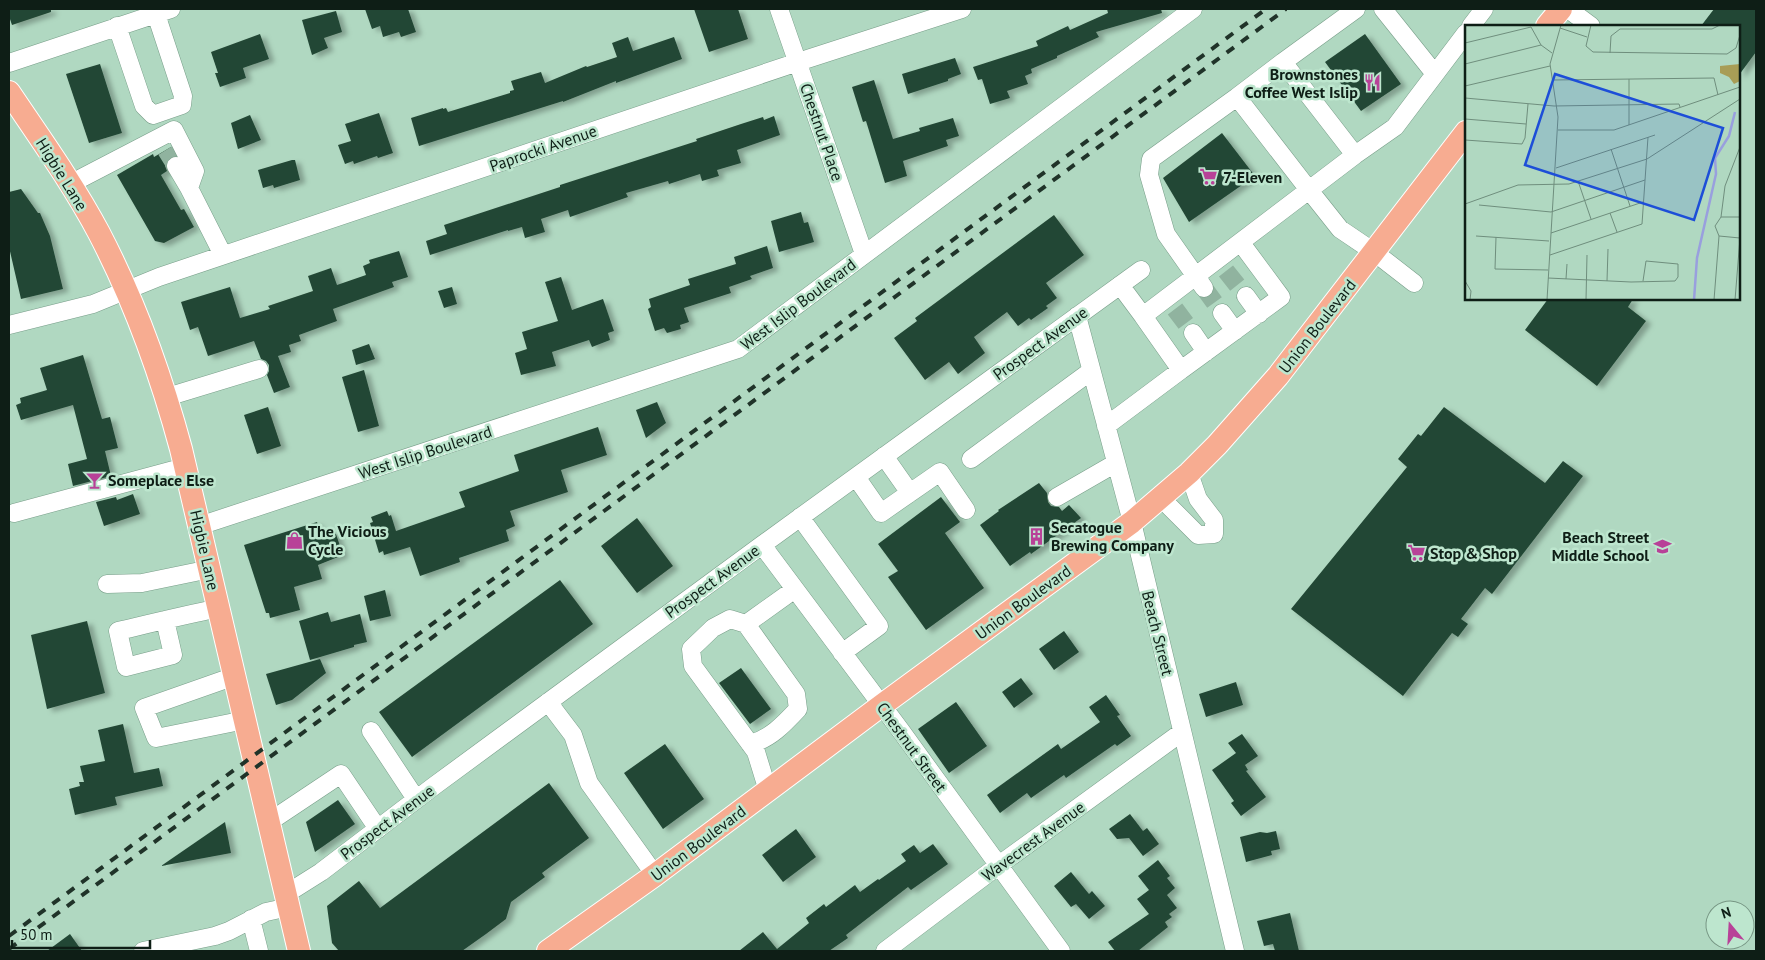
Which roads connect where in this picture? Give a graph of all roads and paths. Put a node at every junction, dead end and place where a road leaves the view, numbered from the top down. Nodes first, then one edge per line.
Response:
1 (779, 9) edge
2 (962, 9) edge
3 (1193, 9) edge
4 (1356, 9) edge
5 (1383, 9) edge
6 (1484, 9) edge
7 (1561, 9) edge
8 (1568, 9) edge
9 (164, 11) edge
10 (124, 19) edge
11 (1472, 25) edge
12 (1548, 25) edge
13 (1590, 25) edge
14 (1465, 33) edge
15 (798, 62) junction
16 (1283, 62) junction
17 (9, 63) edge
18 (1435, 74) junction
19 (9, 92) edge
20 (1237, 97) junction
21 (1465, 133) edge
22 (1355, 155) junction
23 (176, 166) tunnel mouth
24 (70, 184) junction
25 (189, 188) junction
26 (1310, 190) junction
27 (1241, 243) junction
28 (1374, 252) junction
29 (864, 254) junction
30 (223, 255) junction
31 (1141, 270) dead end
32 (1200, 282) junction
33 (1414, 283) dead end
34 (1120, 285) junction
35 (125, 291) junction
36 (1246, 296) tunnel mouth
37 (1222, 313) tunnel mouth
38 (1258, 314) junction
39 (1077, 316) junction
40 (1143, 316) junction
41 (9, 325) edge
42 (1235, 331) junction
43 (1193, 333) tunnel mouth
44 (1206, 352) junction
45 (258, 369) dead end
46 (1181, 370) junction
47 (1091, 371) junction
48 (167, 398) junction
49 (1106, 426) junction
50 (884, 456) junction
51 (971, 459) dead end
52 (1116, 463) junction
53 (185, 467) junction
54 (1190, 473) junction
55 (856, 477) junction
56 (910, 493) junction
57 (1058, 497) dead end
58 (1161, 498) junction
59 (966, 510) dead end
60 (14, 513) dead end
61 (800, 517) junction
62 (1132, 522) junction
63 (199, 526) junction
64 (762, 545) junction
65 (210, 569) junction
66 (108, 584) dead end
67 (795, 589) junction
68 (219, 608) junction
69 (165, 620) dead end
70 (746, 624) junction
71 (842, 653) junction
72 (235, 676) junction
73 (548, 702) junction
74 (882, 705) junction
75 (245, 720) junction
76 (371, 731) dead end
77 (1182, 732) junction
78 (750, 744) junction
79 (768, 791) junction
80 (416, 799) junction
81 (269, 822) junction
82 (378, 829) junction
83 (999, 866) junction
84 (656, 875) junction
85 (287, 900) junction
86 (252, 919) junction
87 (1230, 949) edge
88 (143, 951) edge
89 (259, 951) edge
90 (299, 951) edge
91 (548, 951) edge
92 (884, 951) edge
93 (1061, 951) edge

1 - 15 street, Chestnut Place
2 - 15 street, Paprocki Avenue
3 - 29 street, West Islip Boulevard
4 - 16 street
5 - 18 street
6 - 11 street
7 - 12 main road
8 - 13 street
9 - 10 street
9 - 10 street
10 - 17 street
14 - 18 street
15 - 29 street, Chestnut Place
15 - 30 street, Paprocki Avenue
16 - 20 street
16 - 22 street
18 - 22 street
19 - 24 main road, Higbie Lane
20 - 26 street
20 - 32 street
21 - 28 main road, Union Boulevard
22 - 26 street
23 - 25 street
24 - 25 street
24 - 35 main road, Higbie Lane
25 - 30 street
26 - 27 street
26 - 28 street
27 - 32 street
27 - 38 street
28 - 33 street
28 - 54 main road, Union Boulevard
29 - 63 street, West Islip Boulevard
30 - 35 street, Paprocki Avenue
31 - 34 street, Prospect Avenue
32 - 40 street
34 - 39 street, Prospect Avenue
34 - 40 street
35 - 41 street, Paprocki Avenue
35 - 48 main road, Higbie Lane
36 - 38 street
37 - 42 street
38 - 42 street
39 - 47 street, Beach Street
39 - 50 street, Prospect Avenue
40 - 46 street
42 - 44 street
43 - 44 street
44 - 46 street
45 - 48 street
46 - 49 street
47 - 49 street, Beach Street
47 - 51 street
48 - 53 main road, Higbie Lane
49 - 52 street, Beach Street
50 - 55 street, Prospect Avenue
50 - 56 street
52 - 57 street
52 - 62 street, Beach Street
53 - 60 street
53 - 63 main road, Higbie Lane
54 - 58 main road, Union Boulevard
54 - 58 street
55 - 56 street
55 - 61 street, Prospect Avenue
56 - 59 street
58 - 62 main road, Union Boulevard
61 - 64 street, Prospect Avenue
61 - 71 street
62 - 74 main road, Union Boulevard
62 - 77 street, Beach Street
63 - 65 main road, Higbie Lane
64 - 67 street, Chestnut Street
64 - 73 street, Prospect Avenue
65 - 66 street
65 - 68 main road, Higbie Lane
67 - 70 street
67 - 71 street, Chestnut Street
68 - 69 street
68 - 72 main road, Higbie Lane
70 - 78 street
70 - 78 street
71 - 74 street, Chestnut Street
72 - 75 main road, Higbie Lane
72 - 75 street
73 - 80 street, Prospect Avenue
73 - 84 street
74 - 79 main road, Union Boulevard
74 - 83 street, Chestnut Street
75 - 81 main road, Higbie Lane
76 - 80 street
77 - 83 street, Wavecrest Avenue
77 - 87 street, Beach Street
78 - 79 street
79 - 84 main road, Union Boulevard
80 - 82 street, Prospect Avenue
81 - 82 street
81 - 85 main road, Higbie Lane
82 - 85 street, Prospect Avenue
83 - 92 street, Wavecrest Avenue
83 - 93 street, Chestnut Street
84 - 91 main road, Union Boulevard
85 - 86 street, Prospect Avenue
85 - 90 main road, Higbie Lane
86 - 88 street, Prospect Avenue
86 - 89 street

